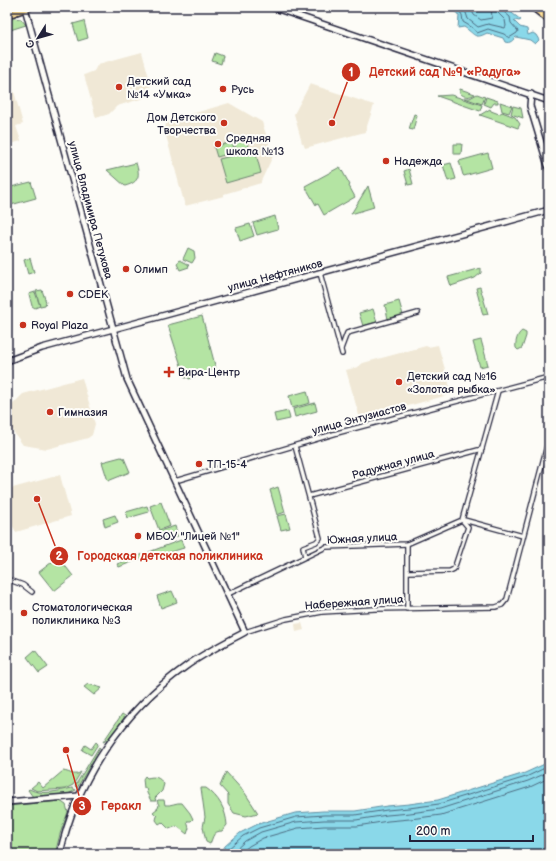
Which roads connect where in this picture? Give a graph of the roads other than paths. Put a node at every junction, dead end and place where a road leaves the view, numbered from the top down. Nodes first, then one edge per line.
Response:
1 (272, 7) edge
2 (534, 7) edge
3 (543, 7) edge
4 (27, 8) edge
5 (14, 10) edge
6 (7, 15) edge
7 (549, 17) edge
8 (530, 94) junction
9 (549, 101) edge
10 (549, 169) edge
11 (549, 210) edge
12 (320, 273) junction
13 (418, 312) dead end
14 (113, 329) junction
15 (341, 349) junction
16 (342, 354) dead end
17 (7, 361) edge
18 (549, 377) edge
19 (498, 391) junction
20 (549, 438) edge
21 (295, 446) junction
22 (482, 449) junction
23 (175, 481) junction
24 (309, 496) junction
25 (462, 520) junction
26 (523, 536) junction
27 (407, 544) junction
28 (305, 557) junction
29 (408, 572) junction
30 (7, 579) edge
31 (32, 592) dead end
32 (228, 594) junction
33 (408, 608) junction
34 (245, 632) junction
35 (78, 796) junction
36 (7, 802) edge
37 (60, 854) edge

1 - 8 main road
2 - 7 highway
3 - 7 highway
4 - 5 main road
4 - 14 main road, улица Владимира Петухова
5 - 6 main road
8 - 9 main road
8 - 10 main road
11 - 12 main road, улица Нефтяников
12 - 14 main road, улица Нефтяников
12 - 15 street
13 - 15 street
14 - 17 main road, улица Нефтяников
14 - 23 main road, улица Владимира Петухова
15 - 16 street
18 - 19 street, улица Энтузиастов
19 - 21 street, улица Энтузиастов
19 - 22 street
20 - 26 street
21 - 23 street, улица Энтузиастов
21 - 24 street
22 - 24 street, Радужная улица
22 - 25 street
23 - 32 main road, улица Владимира Петухова
24 - 28 street
25 - 26 street
25 - 27 street, Южная улица
25 - 29 street
26 - 33 street, Набережная улица
27 - 28 street, Южная улица
27 - 29 street
28 - 32 street, Южная улица
29 - 33 street
30 - 31 street
32 - 34 main road, улица Владимира Петухова
33 - 34 street, Набережная улица
34 - 35 main road, Набережная улица
35 - 36 main road
35 - 37 main road, Набережная улица

